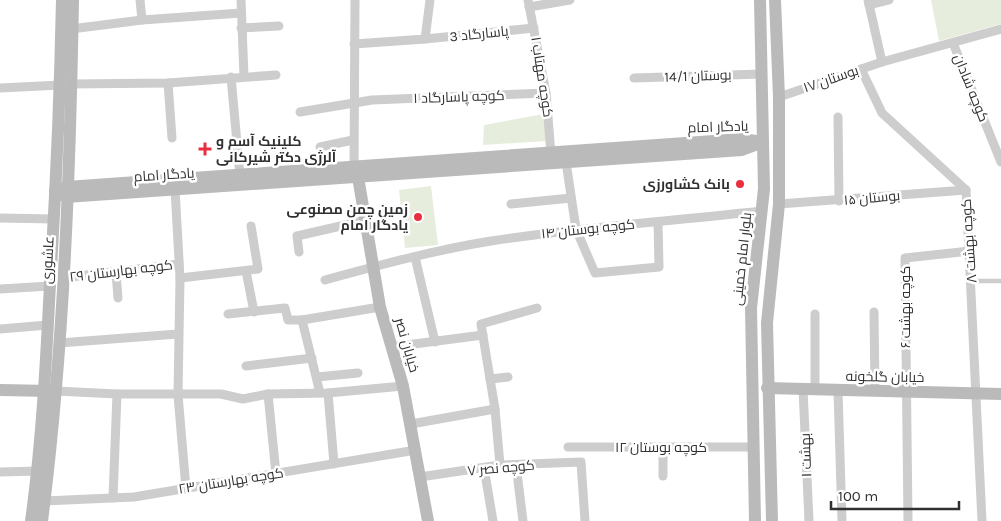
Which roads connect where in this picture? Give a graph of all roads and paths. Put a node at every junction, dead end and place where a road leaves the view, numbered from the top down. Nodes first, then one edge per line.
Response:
1 (62, 0) edge
2 (73, 0) edge
3 (140, 0) edge
4 (241, 0) edge
5 (356, 0) edge
6 (430, 0) edge
7 (570, 0) edge
8 (760, 0) edge
9 (775, 0) edge
10 (889, 0) edge
11 (868, 2) edge
12 (529, 3) edge
13 (241, 14) junction
14 (142, 20) junction
15 (279, 26) dead end
16 (79, 28) dead end
17 (241, 28) junction
18 (534, 28) junction
19 (1001, 30) edge
20 (425, 39) junction
21 (953, 43) junction
22 (354, 44) junction
23 (882, 62) junction
24 (861, 69) junction
25 (762, 74) junction
26 (276, 75) dead end
27 (244, 76) junction
28 (232, 77) junction
29 (634, 78) dead end
30 (168, 83) junction
31 (66, 84) junction
32 (0, 88) edge
33 (546, 93) junction
34 (779, 97) junction
35 (353, 104) junction
36 (300, 112) dead end
37 (838, 117) dead end
38 (172, 138) dead end
39 (353, 140) junction
40 (763, 142) junction
41 (320, 147) dead end
42 (552, 154) junction
43 (566, 162) junction
44 (1001, 162) edge
45 (455, 164) junction
46 (356, 172) junction
47 (240, 176) junction
48 (175, 189) junction
49 (86, 190) junction
50 (966, 190) junction
51 (63, 192) junction
52 (571, 198) junction
53 (838, 201) junction
54 (510, 204) dead end
55 (779, 204) junction
56 (762, 210) junction
57 (0, 218) edge
58 (54, 219) junction
59 (367, 220) junction
60 (658, 222) junction
61 (251, 226) dead end
62 (576, 229) junction
63 (970, 251) junction
64 (299, 252) dead end
65 (415, 257) junction
66 (179, 264) junction
67 (374, 267) junction
68 (246, 271) junction
69 (116, 273) junction
70 (62, 278) junction
71 (180, 278) junction
72 (325, 280) dead end
73 (1001, 281) edge
74 (972, 282) junction
75 (50, 286) junction
76 (0, 289) edge
77 (118, 298) dead end
78 (380, 306) junction
79 (536, 308) dead end
80 (254, 312) junction
81 (874, 312) dead end
82 (228, 314) dead end
83 (815, 314) dead end
84 (302, 320) junction
85 (48, 325) junction
86 (0, 329) edge
87 (178, 334) junction
88 (483, 335) junction
89 (436, 342) junction
90 (59, 343) junction
91 (391, 347) junction
92 (312, 358) junction
93 (246, 366) dead end
94 (358, 373) dead end
95 (317, 377) junction
96 (508, 377) dead end
97 (490, 379) junction
98 (403, 386) junction
99 (767, 388) junction
100 (809, 389) junction
101 (0, 390) edge
102 (46, 391) junction
103 (838, 391) junction
104 (875, 392) junction
105 (324, 393) junction
106 (905, 393) junction
107 (117, 394) junction
108 (268, 394) junction
109 (977, 394) junction
110 (1001, 394) edge
111 (178, 395) junction
112 (495, 409) junction
113 (411, 424) junction
114 (769, 436) junction
115 (754, 442) junction
116 (568, 447) dead end
117 (663, 448) junction
118 (416, 450) junction
119 (334, 464) junction
120 (500, 465) junction
121 (516, 465) junction
122 (484, 468) junction
123 (38, 471) junction
124 (0, 472) edge
125 (276, 474) junction
126 (754, 475) junction
127 (770, 475) junction
128 (662, 476) dead end
129 (420, 477) junction
130 (186, 489) junction
131 (113, 498) junction
132 (44, 501) junction
133 (31, 521) edge
134 (42, 521) edge
135 (428, 521) edge
136 (493, 521) edge
137 (524, 521) edge
138 (585, 521) edge
139 (755, 521) edge
140 (772, 521) edge
141 (809, 521) edge
142 (842, 521) edge
143 (908, 521) edge
144 (982, 521) edge

1 - 31 street, عاشوری
2 - 31 street, عاشوری
3 - 14 street
4 - 13 street
5 - 22 street
6 - 20 street
7 - 12 street
8 - 25 street, بلوار امام خمینی
9 - 34 street
10 - 11 street
11 - 23 street
12 - 18 street, کوچه مهتاب ۱
13 - 14 street
13 - 17 street
14 - 16 street
15 - 17 street
17 - 27 street
18 - 20 street, پاسارگاد 3
18 - 33 street, کوچه مهتاب ۱
19 - 21 street, بوستان ۱۷
20 - 22 street, پاسارگاد 3
21 - 23 street, بوستان ۱۷
21 - 44 street, کوچه شادان
22 - 35 street
23 - 24 street, بوستان ۱۷
24 - 34 street, بوستان ۱۷
24 - 50 street, کوچه بهشت ۸
25 - 29 street, بوستان 14/1
25 - 40 street, بلوار امام خمینی
26 - 27 street
27 - 28 street
28 - 30 street
28 - 47 street
30 - 31 street
30 - 38 street
31 - 32 street
31 - 51 street, عاشوری
33 - 35 street, کوچه پاسارگاد ۱
33 - 42 street, کوچه مهتاب ۱
34 - 55 street
35 - 36 street, کوچه پاسارگاد ۱
35 - 39 street
37 - 53 street
39 - 41 street
39 - 46 street
40 - 42 street, یادگار امام
40 - 43 street, یادگار امام
40 - 56 street, بلوار امام خمینی
42 - 45 street, یادگار امام
43 - 45 street, یادگار امام
43 - 52 street
45 - 46 street, یادگار امام
46 - 47 street, یادگار امام
46 - 48 street, یادگار امام
46 - 59 street, خیابان نصر
47 - 49 street, یادگار امام
48 - 49 street, یادگار امام
48 - 66 street
49 - 51 street, یادگار امام
50 - 53 street, بوستان ۱۵
50 - 63 street, کوچه بهشت ۸
51 - 58 street, عاشوری
51 - 70 street, عاشوری
52 - 54 street
52 - 62 street
53 - 55 street, بوستان ۱۵
55 - 99 street
56 - 60 street, کوچه بوستان ۱۴
56 - 115 street, بلوار امام خمینی
57 - 58 street
58 - 75 street, عاشوری
59 - 64 street
59 - 67 street, خیابان نصر
60 - 62 street, کوچه بوستان ۱۴
60 - 62 street
61 - 68 street
62 - 65 street, کوچه بوستان ۱۴
63 - 74 street, کوچه بهشت ۸
63 - 106 street, کوچه بهشت ۶
65 - 67 street, کوچه بوستان ۱۴
65 - 89 street
66 - 69 street, کوچه بهارستان ۲۹
66 - 71 street
67 - 72 street, کوچه بوستان ۱۴
67 - 78 street, خیابان نصر
68 - 71 street
68 - 80 street
69 - 70 street, کوچه بهارستان ۲۹
69 - 77 street
70 - 90 street, عاشوری
71 - 87 street
73 - 74 lane
74 - 109 street, کوچه بهشت ۸
75 - 76 street
75 - 85 street, عاشوری
78 - 84 street
78 - 91 street, خیابان نصر
79 - 88 street
80 - 82 street
80 - 84 street
81 - 104 street
83 - 100 street, بهشت ۱
84 - 92 street
85 - 86 street
85 - 102 street, عاشوری
87 - 90 street
87 - 111 street
88 - 89 street
88 - 97 street
89 - 91 street
90 - 102 street, عاشوری
91 - 98 street, خیابان نصر
92 - 93 street
92 - 95 street
94 - 95 street
95 - 105 street
96 - 97 street
97 - 112 street
98 - 105 street
98 - 113 street, خیابان نصر
99 - 100 street, خیابان گلخونه
99 - 114 street
100 - 103 street, خیابان گلخونه
100 - 141 street, بهشت ۱
101 - 102 street
102 - 107 street
102 - 123 street, عاشوری
102 - 132 street, عاشوری
103 - 104 street, خیابان گلخونه
103 - 142 street
104 - 106 street, خیابان گلخونه
105 - 108 street
105 - 119 street
106 - 109 street, خیابان گلخونه
106 - 143 street
107 - 111 street
107 - 131 street
108 - 111 street
108 - 125 street
109 - 110 street, خیابان گلخونه
109 - 144 street, کوچه بهشت ۸
111 - 130 street
112 - 113 street
112 - 120 street
113 - 118 street, خیابان نصر
114 - 115 street
114 - 127 street
115 - 117 street, کوچه بوستان ۱۲
115 - 126 street, بلوار امام خمینی
116 - 117 street, کوچه بوستان ۱۲
117 - 128 street
118 - 119 street, کوچه بهارستان ۲۳
118 - 129 street, خیابان نصر
119 - 125 street, کوچه بهارستان ۲۳
120 - 121 street, کوچه نصر ۷
120 - 122 street, کوچه نصر ۷
121 - 137 street
121 - 138 street, کوچه نصر ۷
122 - 129 street, کوچه نصر ۷
122 - 136 street
123 - 124 street
123 - 133 street, عاشوری
125 - 130 street, کوچه بهارستان ۲۳
126 - 127 street
126 - 139 street, بلوار امام خمینی
127 - 140 street
129 - 135 street, خیابان نصر
130 - 131 street, کوچه بهارستان ۲۳
131 - 132 street, کوچه بهارستان ۲۳
132 - 134 street, عاشوری

